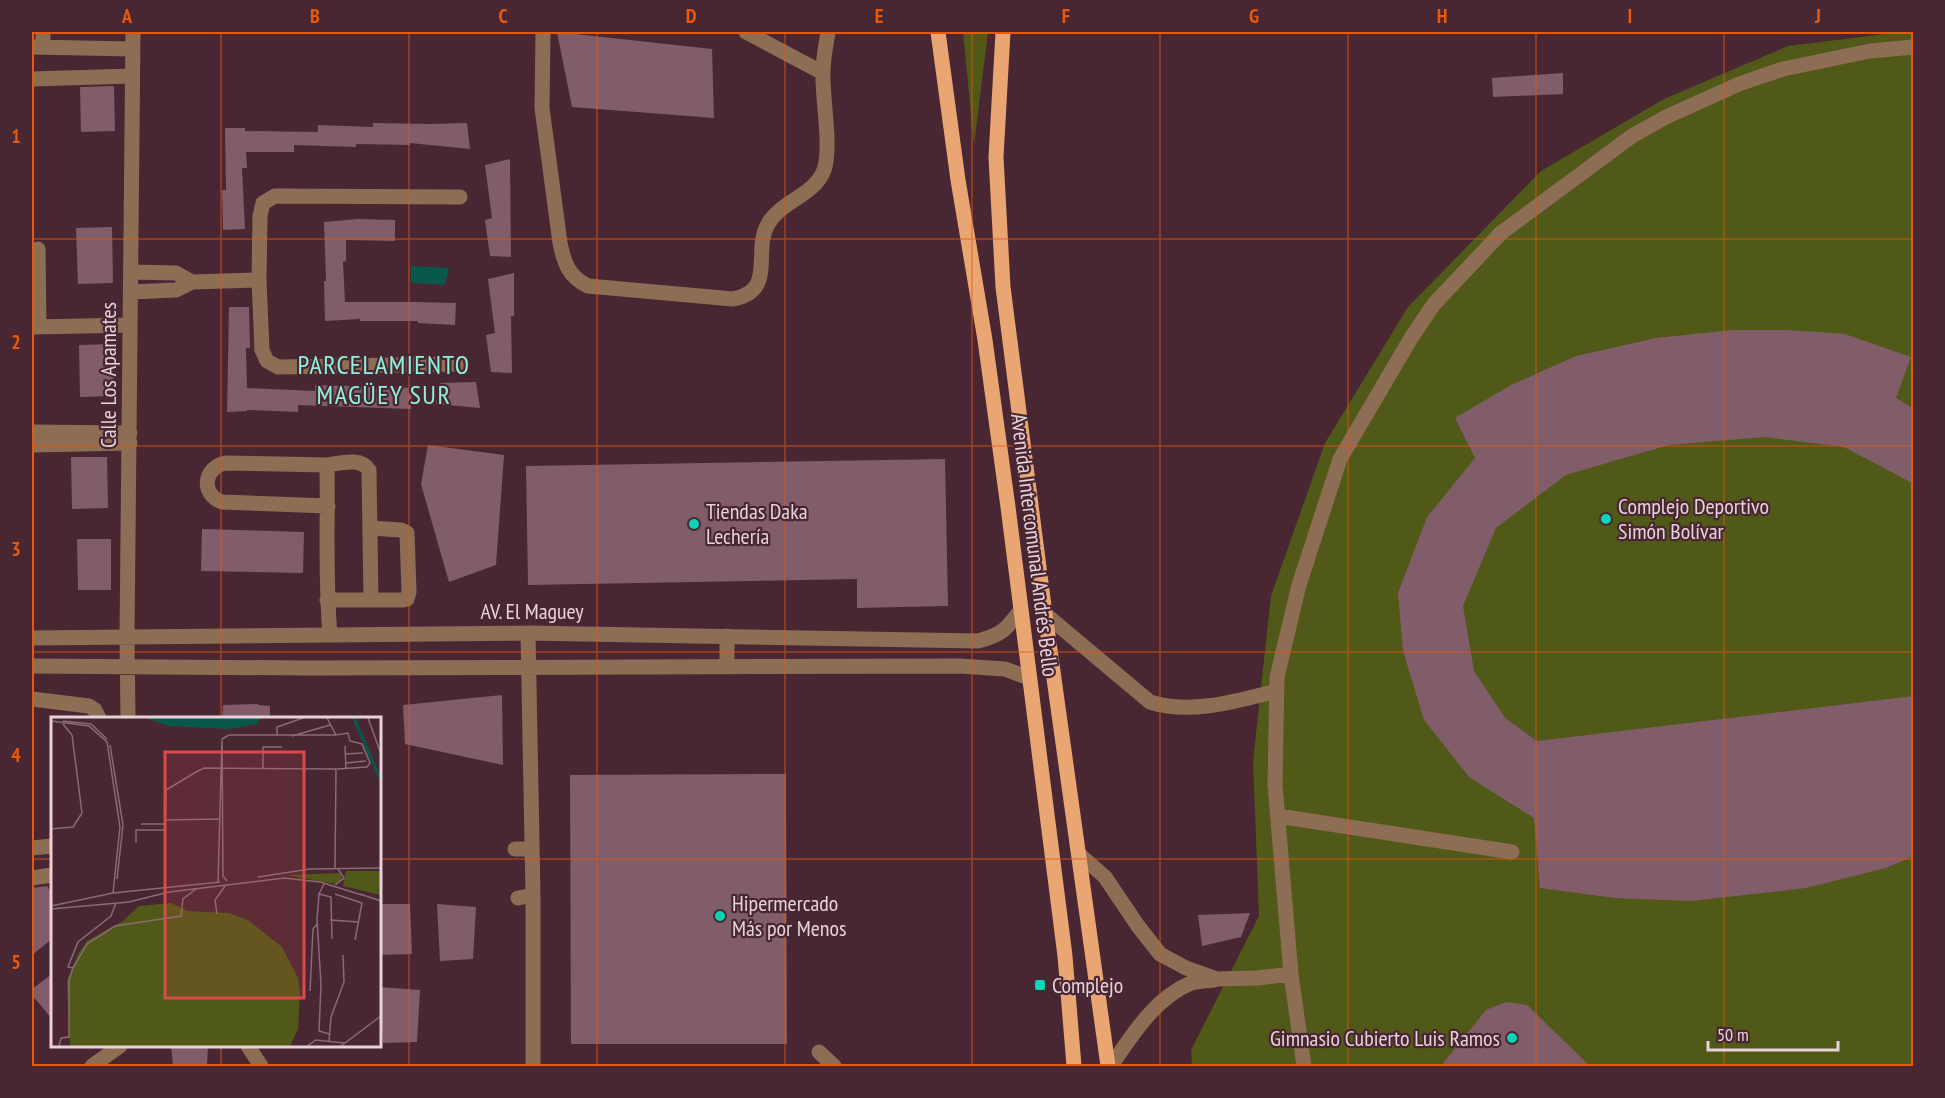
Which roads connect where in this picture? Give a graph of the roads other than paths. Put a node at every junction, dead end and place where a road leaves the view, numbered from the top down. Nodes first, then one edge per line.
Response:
1 (133, 32) edge
2 (543, 32) edge
3 (746, 32) edge
4 (828, 32) edge
5 (938, 32) edge
6 (1004, 32) edge
7 (39, 42) edge
8 (1914, 47) edge
9 (133, 49) junction
10 (823, 73) junction
11 (132, 76) junction
12 (32, 79) edge
13 (460, 197) dead end
14 (38, 249) dead end
15 (130, 272) junction
16 (259, 280) junction
17 (192, 282) junction
18 (130, 292) junction
19 (130, 326) junction
20 (35, 327) edge
21 (460, 364) dead end
22 (32, 432) edge
23 (130, 438) junction
24 (32, 445) edge
25 (327, 465) junction
26 (328, 506) junction
27 (370, 528) junction
28 (327, 600) junction
29 (370, 600) junction
30 (1020, 611) junction
31 (1045, 614) junction
32 (528, 633) junction
33 (330, 635) junction
34 (727, 636) junction
35 (127, 637) junction
36 (32, 638) edge
37 (32, 666) edge
38 (127, 666) junction
39 (529, 666) junction
40 (727, 666) junction
41 (1029, 678) junction
42 (1276, 691) junction
43 (32, 699) edge
44 (98, 717) edge
45 (128, 717) edge
46 (1278, 816) junction
47 (51, 846) edge
48 (32, 848) edge
49 (515, 849) dead end
50 (532, 849) junction
51 (1512, 852) dead end
52 (1079, 854) junction
53 (51, 874) edge
54 (32, 878) edge
55 (1291, 974) junction
56 (1217, 979) junction
57 (119, 1047) edge
58 (249, 1047) edge
59 (819, 1052) dead end
60 (92, 1066) edge
61 (261, 1066) edge
62 (533, 1066) edge
63 (834, 1066) edge
64 (1074, 1066) edge
65 (1109, 1066) edge
66 (1304, 1066) edge

1 - 9 street, Calle Los Apamates
2 - 10 street
3 - 10 street
4 - 10 street
5 - 30 main road, Avenida Intercomunal Andrés Bello
6 - 31 main road, Avenida Intercomunal Andrés Bello
7 - 9 street
8 - 42 street
9 - 11 street, Calle Los Apamates
11 - 12 street
11 - 15 street, Calle Los Apamates
13 - 16 street
14 - 20 street
15 - 17 street
15 - 18 street, Calle Los Apamates
16 - 17 street
16 - 21 street
17 - 18 street
18 - 19 street, Calle Los Apamates
19 - 20 street
19 - 23 street, Calle Los Apamates
22 - 23 street
23 - 24 street
23 - 35 street, Calle Los Apamates
25 - 26 street
25 - 26 street
25 - 27 street
26 - 28 street
27 - 29 street
27 - 29 street
28 - 29 street
28 - 33 street
30 - 34 street, AV. El Maguey
30 - 41 main road, Avenida Intercomunal Andrés Bello
31 - 42 street
31 - 52 main road, Avenida Intercomunal Andrés Bello
32 - 33 street, AV. El Maguey
32 - 34 street, AV. El Maguey
32 - 39 street
33 - 35 street, AV. El Maguey
34 - 40 street
35 - 36 street, AV. El Maguey
35 - 38 street, Calle Los Apamates
37 - 38 street
38 - 39 street
38 - 45 street, Calle Los Apamates
39 - 40 street
39 - 50 street
40 - 41 street
41 - 64 main road, Avenida Intercomunal Andrés Bello
42 - 46 street
43 - 44 street
46 - 51 street
46 - 55 street
47 - 48 street
49 - 50 street
50 - 62 street
52 - 56 street
52 - 65 main road, Avenida Intercomunal Andrés Bello
53 - 54 street
55 - 56 street
55 - 66 street
56 - 65 street
57 - 60 street
58 - 61 street
59 - 63 street

